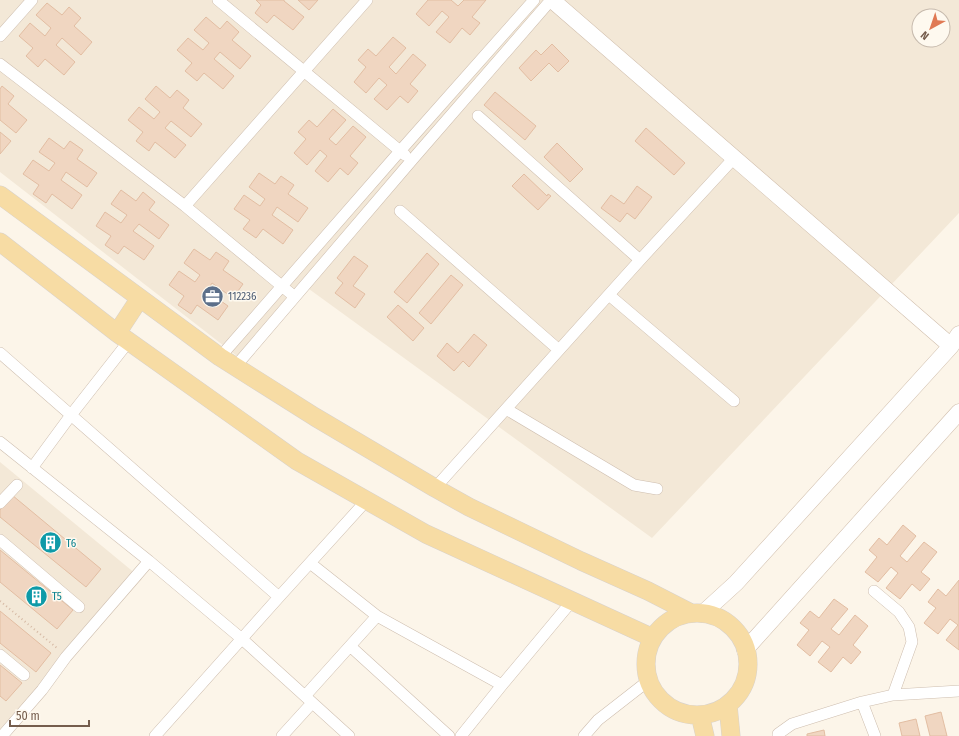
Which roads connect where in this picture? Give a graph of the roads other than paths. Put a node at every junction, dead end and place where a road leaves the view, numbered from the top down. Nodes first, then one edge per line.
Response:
1 (32, 0) edge
2 (218, 0) edge
3 (367, 0) edge
4 (534, 0) edge
5 (552, 0) edge
6 (565, 0) edge
7 (0, 36) edge
8 (0, 64) edge
9 (304, 70) junction
10 (478, 116) dead end
11 (400, 151) junction
12 (734, 158) junction
13 (412, 160) junction
14 (0, 195) edge
15 (185, 206) junction
16 (400, 211) dead end
17 (0, 242) edge
18 (640, 260) junction
19 (281, 286) junction
20 (609, 295) junction
21 (295, 297) junction
22 (140, 298) junction
23 (123, 337) junction
24 (955, 339) edge
25 (560, 350) junction
26 (0, 353) edge
27 (220, 357) junction
28 (236, 367) junction
29 (734, 401) dead end
30 (506, 409) junction
31 (959, 412) edge
32 (71, 415) junction
33 (0, 442) edge
34 (32, 468) junction
35 (17, 485) dead end
36 (435, 488) junction
37 (657, 489) dead end
38 (366, 501) junction
39 (0, 503) edge
40 (0, 540) edge
41 (149, 561) junction
42 (310, 563) junction
43 (874, 591) dead end
44 (279, 597) junction
45 (572, 601) junction
46 (79, 607) dead end
47 (696, 614) junction
48 (377, 616) junction
49 (653, 638) junction
50 (242, 639) junction
51 (350, 646) junction
52 (746, 650) junction
53 (0, 655) edge
54 (24, 675) dead end
55 (648, 680) junction
56 (502, 685) junction
57 (959, 691) edge
58 (894, 695) junction
59 (308, 699) junction
60 (862, 702) junction
61 (728, 705) junction
62 (700, 715) junction
63 (2, 736) edge
64 (155, 736) edge
65 (282, 736) edge
66 (349, 736) edge
67 (449, 736) edge
68 (461, 736) edge
69 (584, 736) edge
70 (705, 736) edge
71 (731, 736) edge
72 (778, 736) edge
73 (875, 736) edge

1 - 7 street
2 - 9 street
3 - 9 street
4 - 11 street
5 - 12 street
5 - 13 street
6 - 24 street
8 - 15 street
9 - 11 street
9 - 15 street
10 - 18 street
11 - 13 street
11 - 19 street
12 - 18 street
12 - 24 street
13 - 21 street
14 - 22 main road
15 - 19 street
16 - 25 street
17 - 23 main road
18 - 20 street
19 - 21 street
19 - 27 street
20 - 25 street
20 - 29 street
21 - 28 street
22 - 23 main road
22 - 27 main road
23 - 32 street
23 - 38 main road
24 - 47 street
25 - 30 street
26 - 32 street
27 - 28 main road
28 - 36 main road
30 - 36 street
30 - 37 street
31 - 52 street
32 - 34 street
32 - 44 street
33 - 34 street
34 - 41 street
35 - 39 street
36 - 47 main road
38 - 42 street
38 - 45 main road
40 - 46 street
41 - 50 street
41 - 63 street
42 - 44 street
42 - 48 street
43 - 58 street
44 - 50 street
45 - 49 main road
45 - 56 street
47 - 49 main road
47 - 52 main road
48 - 51 street
48 - 56 street
49 - 55 main road
50 - 59 street
50 - 64 street
51 - 59 street
51 - 67 street
52 - 61 main road
53 - 54 street
55 - 62 main road
55 - 69 street
56 - 68 street
57 - 58 street
58 - 60 street
59 - 65 street
59 - 66 street
60 - 72 street
60 - 73 street
61 - 62 main road
61 - 71 main road
62 - 70 main road

